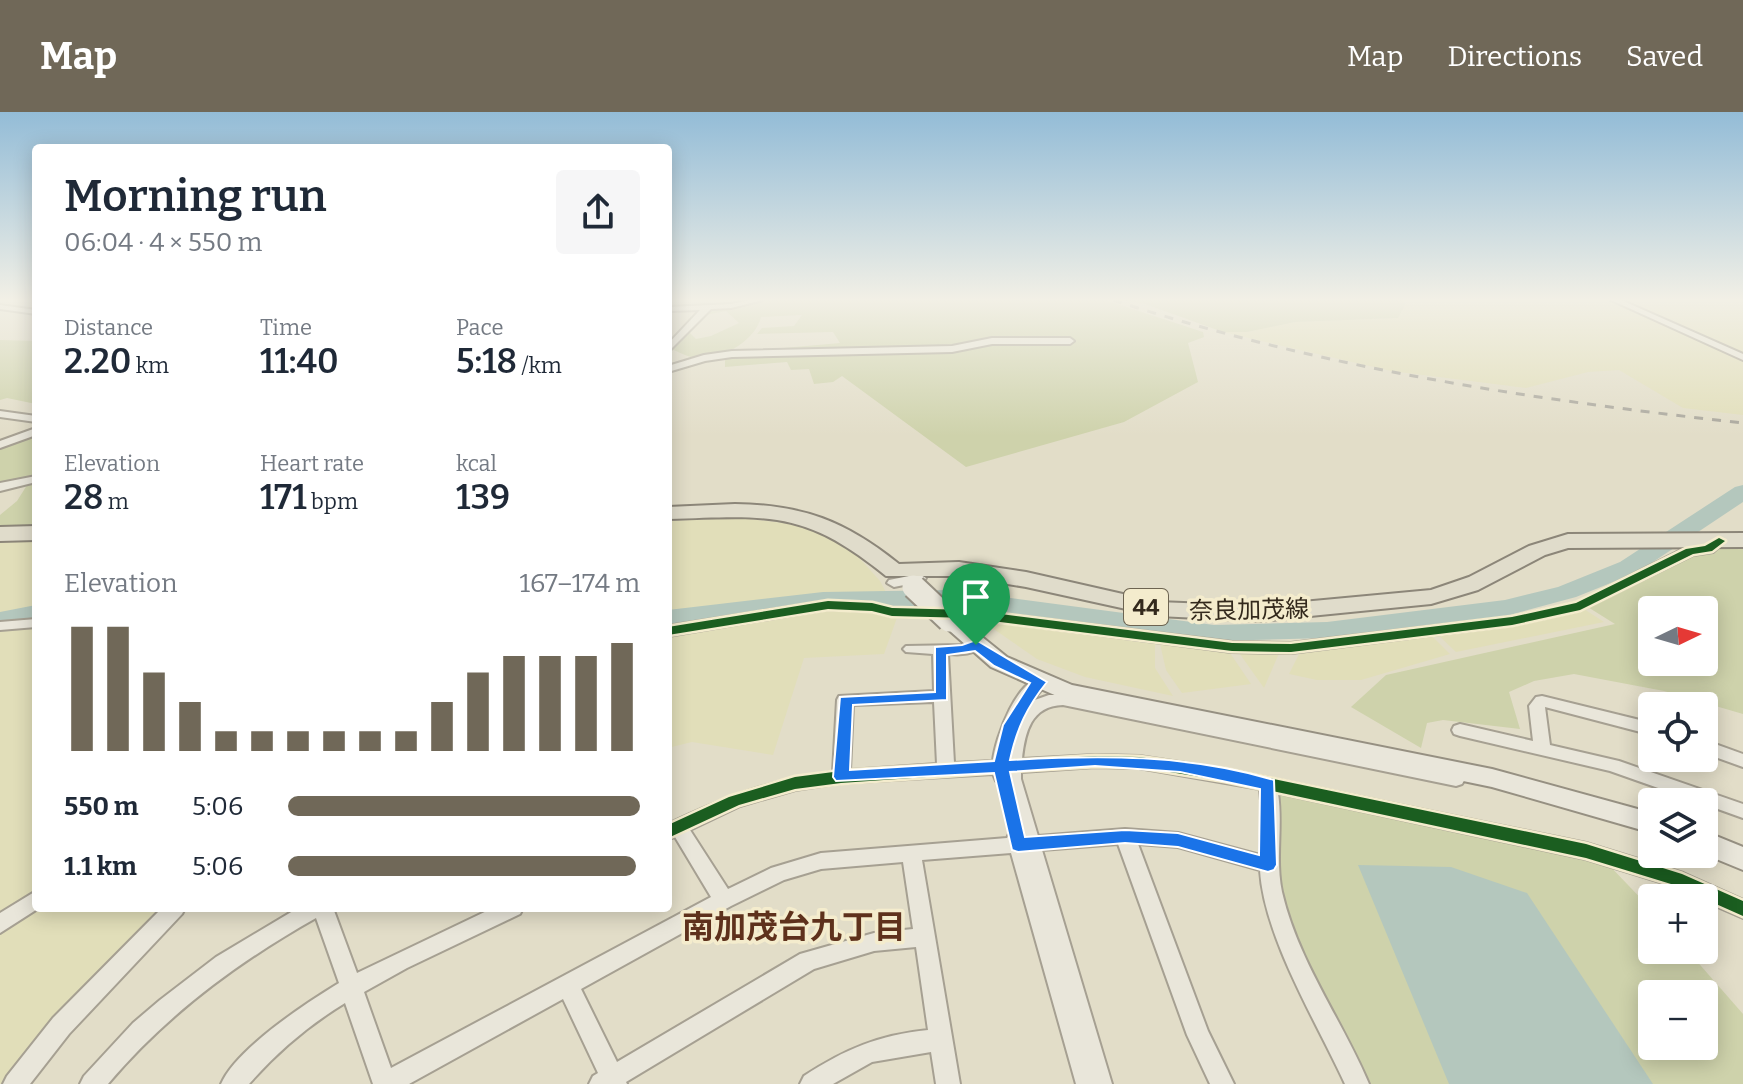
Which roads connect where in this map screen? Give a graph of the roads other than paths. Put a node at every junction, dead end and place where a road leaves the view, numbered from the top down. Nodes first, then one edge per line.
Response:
1 (970, 345) edge
2 (1717, 345) edge
3 (1743, 357) edge
4 (672, 368) edge
5 (0, 414) edge
6 (32, 418) edge
7 (32, 433) edge
8 (0, 445) edge
9 (32, 480) edge
10 (0, 487) edge
11 (672, 513) edge
12 (32, 533) edge
13 (0, 534) edge
14 (1743, 540) edge
15 (1714, 541) junction
16 (905, 580) junction
17 (32, 623) edge
18 (0, 626) edge
19 (672, 630) edge
20 (976, 645) junction
21 (911, 649) dead end
22 (940, 650) junction
23 (1040, 682) junction
24 (942, 696) junction
25 (1638, 725) edge
26 (1460, 730) dead end
27 (1542, 747) junction
28 (1718, 751) edge
29 (1743, 761) edge
30 (1006, 766) junction
31 (946, 770) junction
32 (841, 777) junction
33 (1268, 785) junction
34 (1743, 811) edge
35 (1638, 819) edge
36 (1638, 827) edge
37 (674, 829) edge
38 (1125, 836) junction
39 (1023, 845) junction
40 (1718, 848) edge
41 (911, 853) junction
42 (1718, 857) edge
43 (1743, 859) edge
44 (1268, 865) junction
45 (1743, 869) edge
46 (724, 900) junction
47 (32, 902) edge
48 (1743, 909) edge
49 (171, 912) edge
50 (309, 912) edge
51 (324, 912) edge
52 (505, 912) edge
53 (0, 924) edge
54 (923, 937) junction
55 (352, 987) junction
56 (569, 987) junction
57 (939, 1040) junction
58 (610, 1082) edge
59 (15, 1084) edge
60 (92, 1084) edge
61 (233, 1084) edge
62 (386, 1084) edge
63 (812, 1084) edge
64 (948, 1084) edge
65 (1088, 1084) edge
66 (1100, 1084) edge
67 (1222, 1084) edge
68 (1357, 1084) edge

1 - 4 street
2 - 3 street
5 - 6 street
7 - 8 street
9 - 10 street
11 - 16 main road
12 - 13 main road
14 - 15 main road, 奈良加茂線 / 44
15 - 16 main road, 奈良加茂線 / 44
15 - 19 street
16 - 20 street, bridge
17 - 18 street
20 - 22 street
20 - 23 street
21 - 22 street
22 - 24 street
23 - 30 street
23 - 35 street
24 - 31 street
24 - 32 street
25 - 27 street
26 - 27 street
27 - 34 street
28 - 29 street
30 - 31 street
30 - 33 street
30 - 36 street
30 - 39 street
31 - 32 street
32 - 37 street
33 - 44 street
33 - 48 street
37 - 46 street
38 - 39 street
38 - 44 street
38 - 67 street
39 - 41 street
39 - 65 street
39 - 66 street
40 - 43 street
41 - 46 street
41 - 54 street
42 - 45 street
44 - 68 street
46 - 56 street
47 - 53 street
49 - 59 street
50 - 60 street
51 - 55 street
52 - 55 street
54 - 57 street
54 - 58 street
55 - 61 street
55 - 62 street
56 - 58 street
56 - 62 street
57 - 63 street
57 - 64 street

